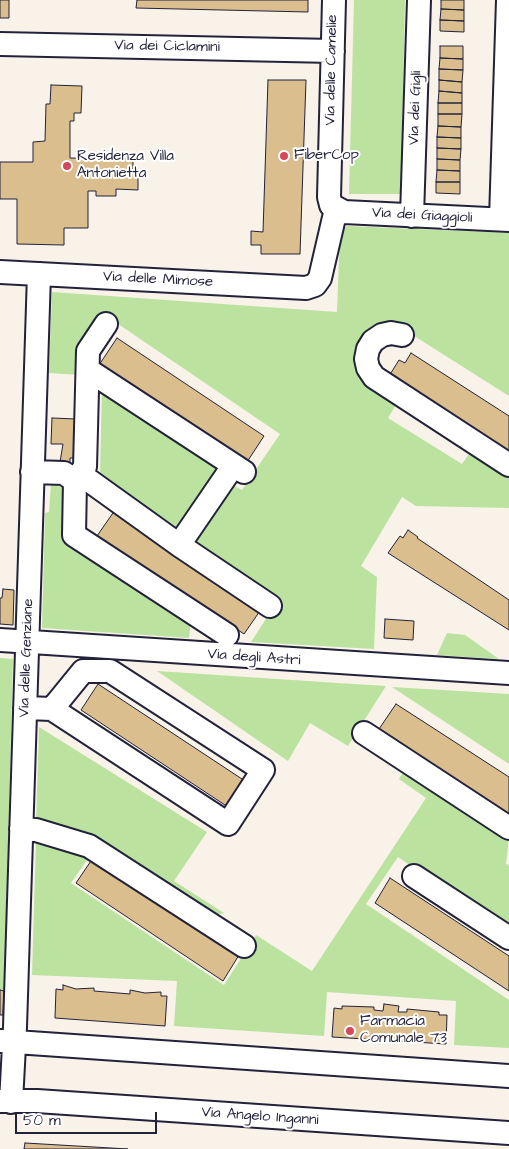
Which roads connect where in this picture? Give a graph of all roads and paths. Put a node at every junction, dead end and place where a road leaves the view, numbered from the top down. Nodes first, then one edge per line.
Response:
1 (334, 0) edge
2 (419, 0) edge
3 (508, 0) edge
4 (0, 44) edge
5 (333, 51) junction
6 (336, 209) junction
7 (412, 216) junction
8 (505, 220) edge
9 (0, 272) edge
10 (39, 274) junction
11 (315, 285) joint
12 (106, 324) dead end
13 (402, 335) dead end
14 (88, 370) junction
15 (509, 465) edge
16 (32, 472) junction
17 (78, 477) junction
18 (179, 545) junction
19 (270, 606) dead end
20 (226, 635) dead end
21 (0, 640) edge
22 (27, 642) junction
23 (509, 673) edge
24 (25, 708) junction
25 (52, 709) junction
26 (364, 733) dead end
27 (509, 828) edge
28 (22, 830) junction
29 (414, 876) dead end
30 (509, 938) edge
31 (244, 946) dead end
32 (7, 1041) edge
33 (509, 1076) edge
34 (5, 1101) edge
35 (509, 1133) edge
36 (452, 1140) edge

1 - 5 street, Via delle Camelie
2 - 7 street, Via dei Gigli
3 - 8 street
4 - 5 street, Via dei Ciclamini
5 - 6 street, Via delle Camelie
6 - 7 street, Via dei Giaggioli
6 - 11 street, Via delle Camelie
7 - 8 street, Via dei Giaggioli
9 - 10 street, Via delle Mimose
10 - 11 street, Via delle Mimose
10 - 16 street, Via delle Genziane
12 - 14 street
13 - 15 street
14 - 17 street
14 - 18 street
16 - 17 street
16 - 22 street, Via delle Genziane
17 - 18 street
17 - 20 street
18 - 19 street
21 - 22 street, Via degli Astri
22 - 23 street, Via degli Astri
22 - 24 street, Via delle Genziane
24 - 25 street
24 - 28 street, Via delle Genziane
25 - 25 street
26 - 27 street
28 - 31 street
28 - 32 street, Via delle Genziane
29 - 30 street
32 - 33 street
32 - 34 street, Via Angelo Inganni
34 - 36 street, Via Angelo Inganni
35 - 36 street, Via Angelo Inganni

